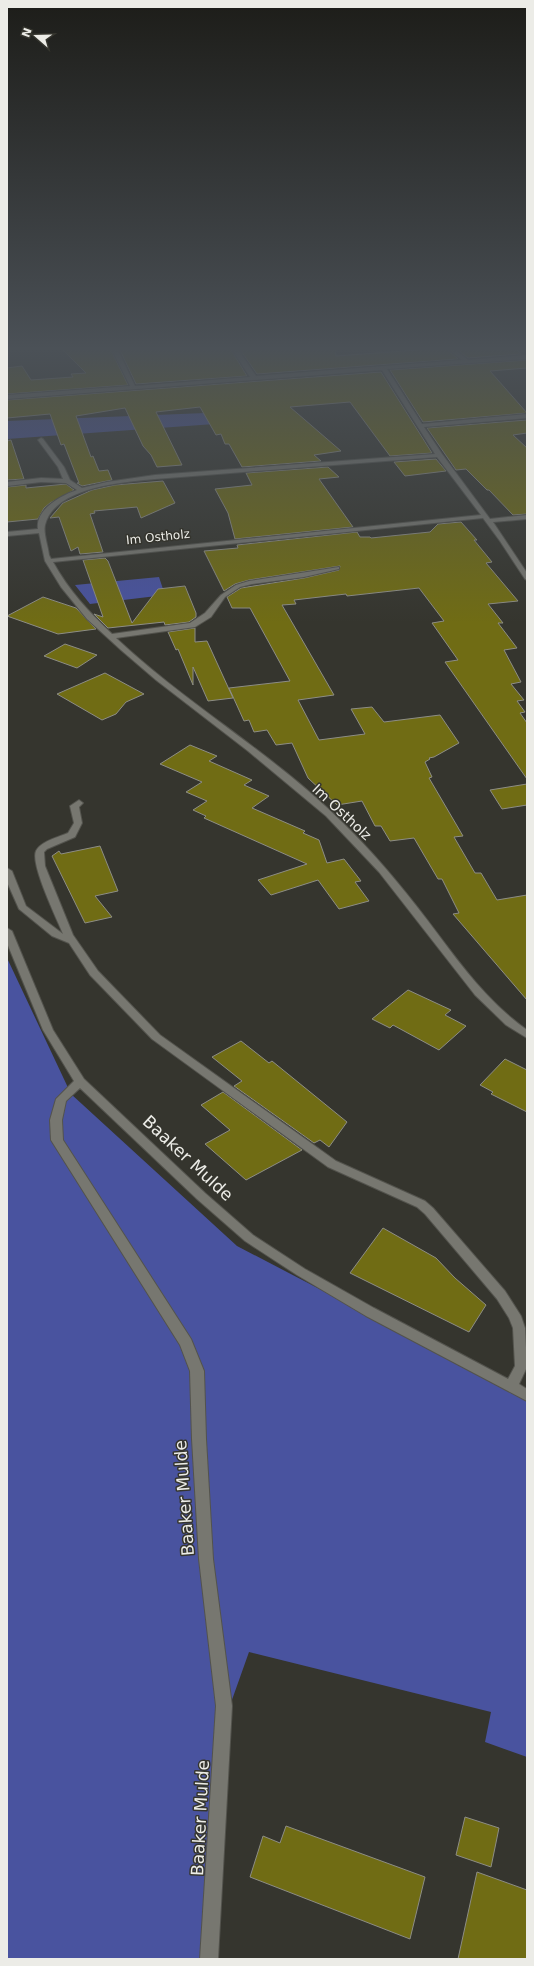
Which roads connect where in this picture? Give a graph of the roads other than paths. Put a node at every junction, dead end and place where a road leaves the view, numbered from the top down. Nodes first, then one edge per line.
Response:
1 (41, 440) dead end
2 (429, 440) edge
3 (439, 456) junction
4 (67, 481) junction
5 (7, 484) edge
6 (81, 490) junction
7 (527, 517) edge
8 (488, 518) junction
9 (41, 531) junction
10 (7, 534) edge
11 (48, 561) junction
12 (337, 568) dead end
13 (527, 578) edge
14 (110, 637) junction
15 (79, 803) dead end
16 (7, 871) edge
17 (7, 931) edge
18 (74, 942) junction
19 (527, 1035) edge
20 (80, 1082) junction
21 (511, 1387) junction
22 (527, 1395) edge
23 (208, 1959) edge

1 - 4 street
2 - 3 street
3 - 6 street
3 - 8 street
4 - 5 street
4 - 6 street
6 - 9 street
7 - 8 street, Im Ostholz
8 - 11 street, Im Ostholz
8 - 13 street
9 - 10 street
9 - 11 street, Im Ostholz
11 - 14 street, Im Ostholz
12 - 14 street
14 - 19 street, Im Ostholz
15 - 18 street
16 - 18 street
17 - 20 street, Baaker Mulde
18 - 21 street
20 - 21 street, Baaker Mulde
20 - 23 street, Baaker Mulde
21 - 22 street, Baaker Mulde

